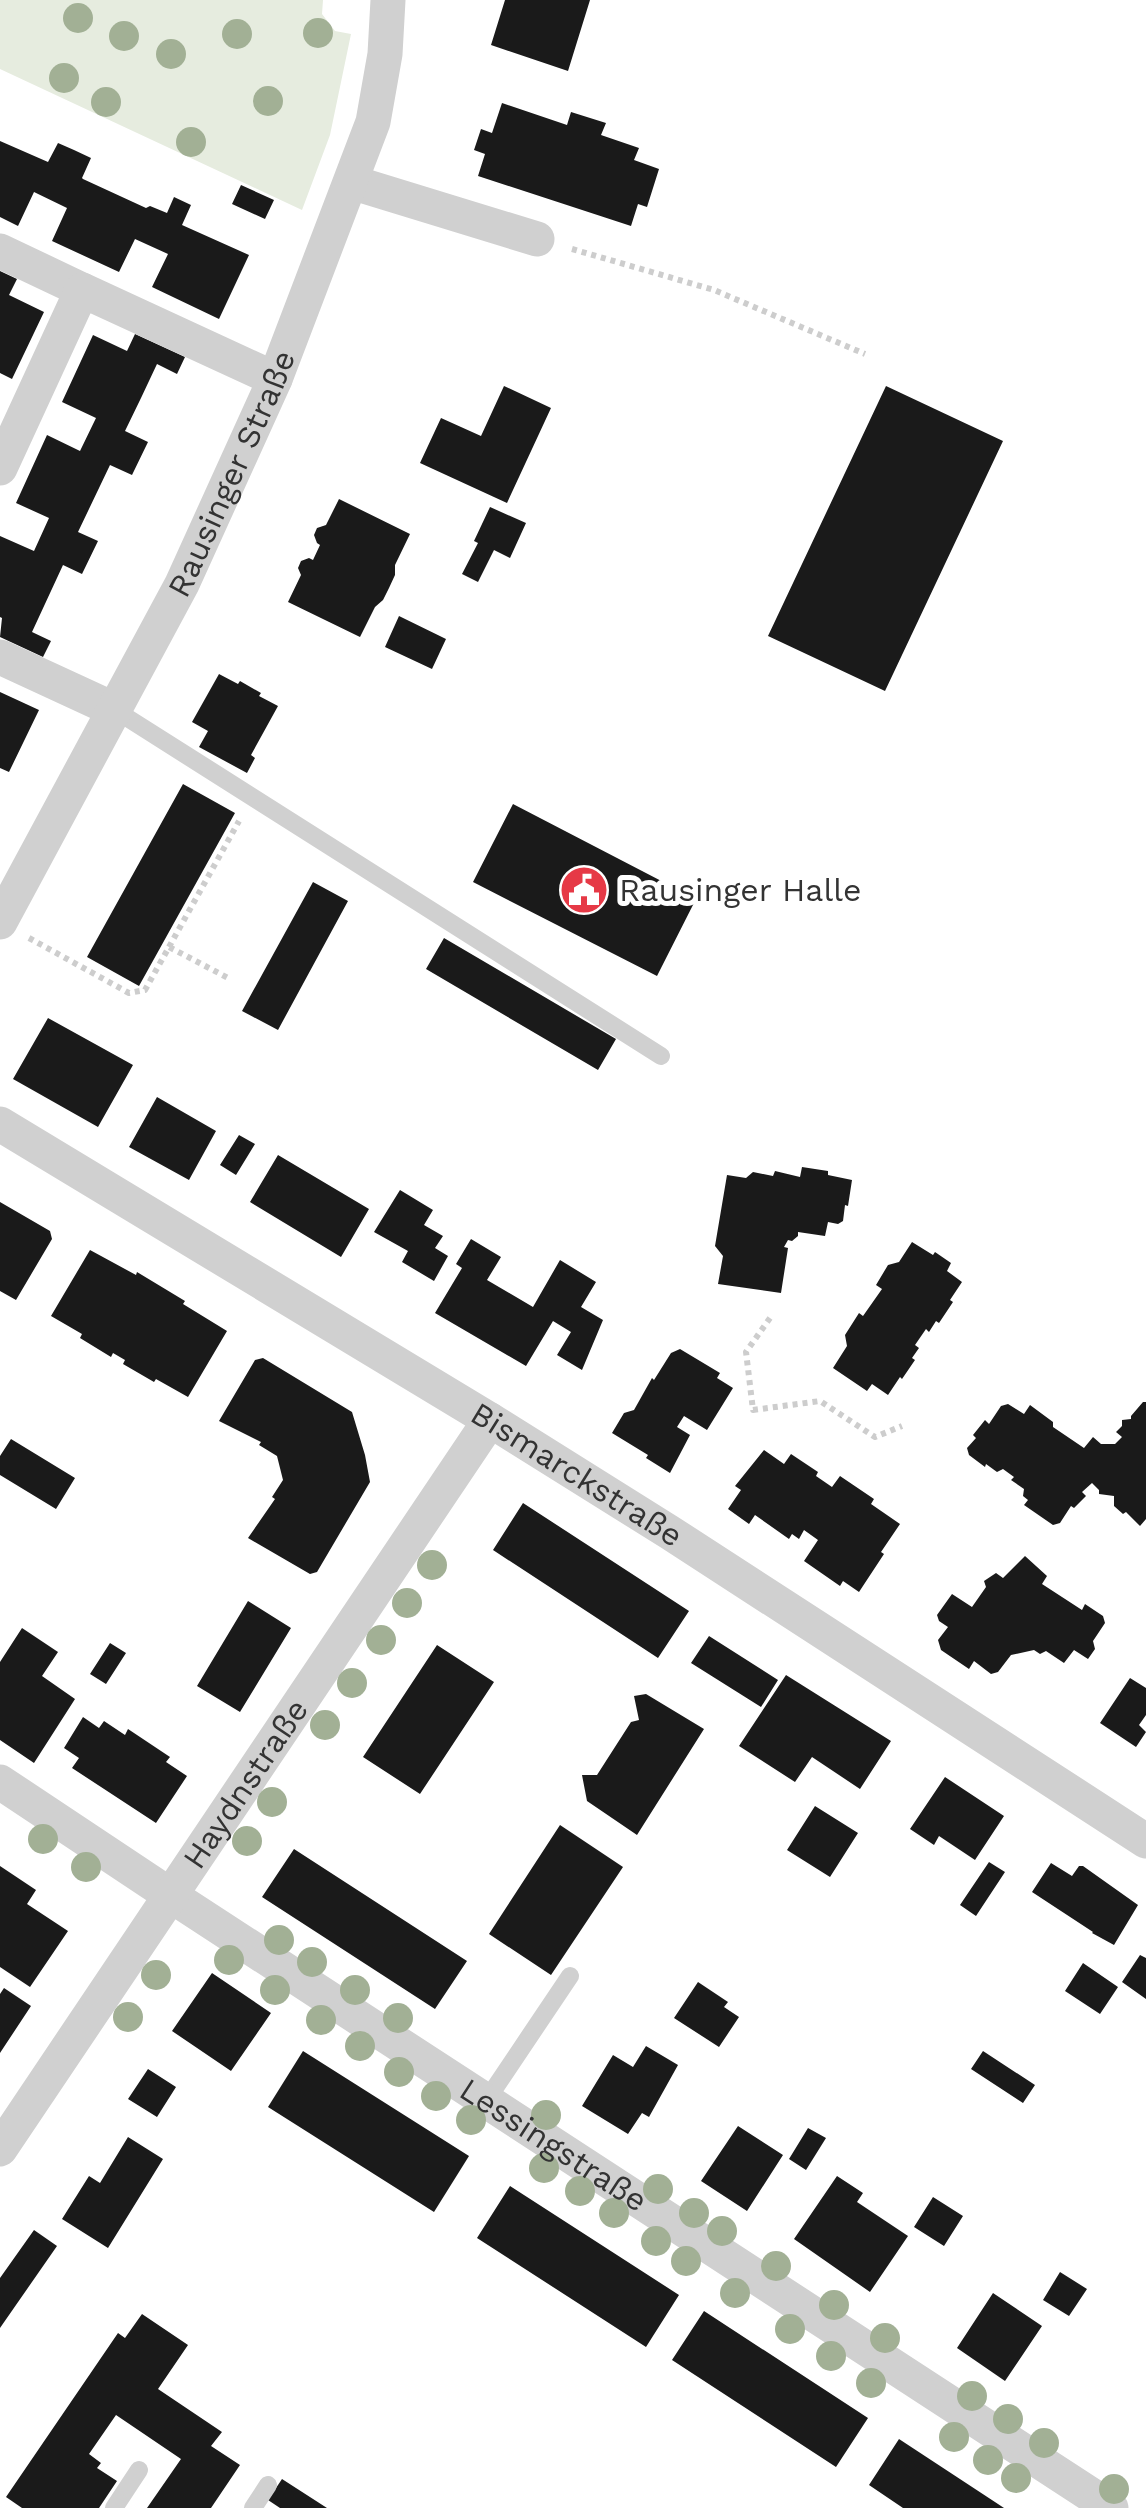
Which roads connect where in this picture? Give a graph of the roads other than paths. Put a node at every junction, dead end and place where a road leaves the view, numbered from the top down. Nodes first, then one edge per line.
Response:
1 (388, 0) edge
2 (351, 182) junction
3 (537, 239) road end
4 (0, 251) edge
5 (82, 290) junction
6 (276, 379) junction
7 (0, 468) edge
8 (0, 657) edge
9 (115, 710) junction
10 (8, 926) edge
11 (662, 1056) dead end
12 (0, 1124) edge
13 (490, 1420) junction
14 (0, 1782) edge
15 (1146, 1842) edge
16 (170, 1896) junction
17 (570, 1976) dead end
18 (486, 2101) junction
19 (0, 2148) edge
20 (138, 2470) dead end
21 (268, 2485) dead end
22 (114, 2508) edge
23 (254, 2508) edge
24 (1110, 2508) edge

1 - 2 street, Rausinger Straße
2 - 3 street
2 - 6 street, Rausinger Straße
4 - 5 street
5 - 6 street
5 - 7 street
6 - 9 street, Rausinger Straße
8 - 9 street
9 - 10 street, Rausinger Straße
9 - 11 lane
12 - 13 street, Bismarckstraße
13 - 15 street, Bismarckstraße
13 - 16 street, Haydnstraße
14 - 16 street, Lessingstraße
16 - 18 street, Lessingstraße
16 - 19 street, Haydnstraße
17 - 18 lane
18 - 24 street, Lessingstraße
20 - 22 lane
21 - 23 lane

